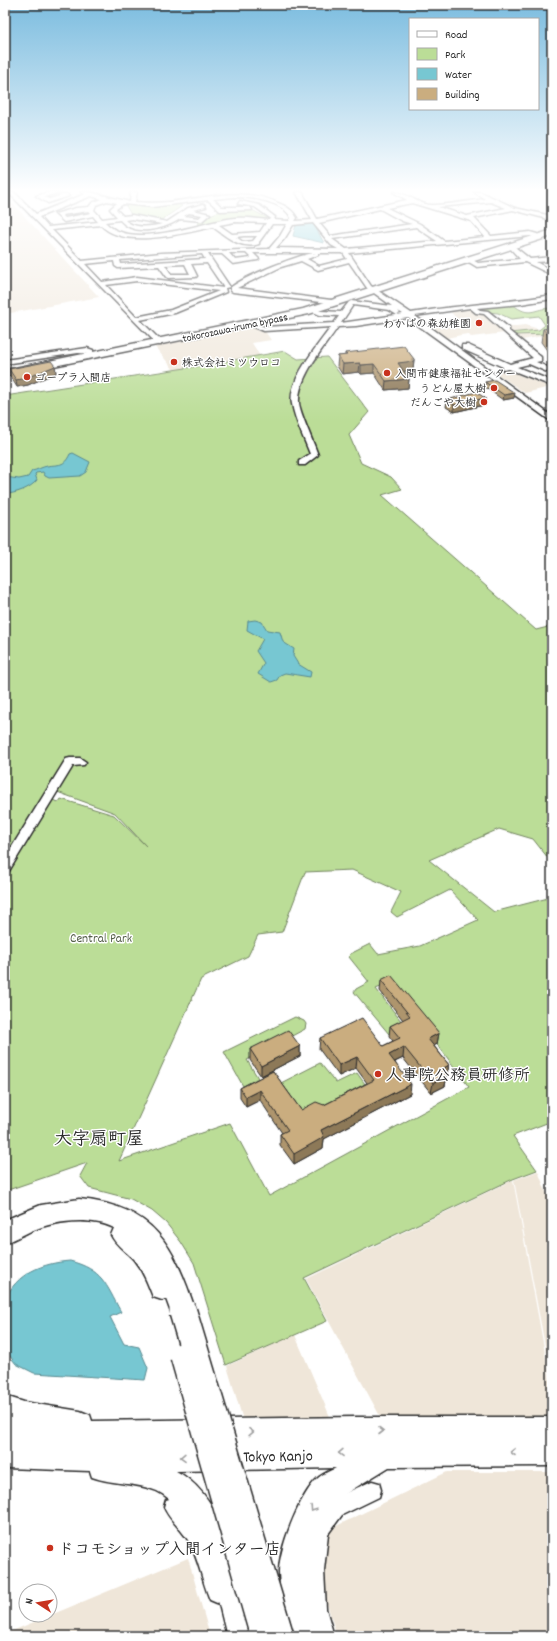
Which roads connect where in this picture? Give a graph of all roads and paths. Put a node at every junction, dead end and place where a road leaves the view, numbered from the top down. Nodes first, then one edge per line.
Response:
1 (86, 269) edge
2 (164, 269) edge
3 (190, 269) edge
4 (215, 269) edge
5 (273, 269) edge
6 (357, 269) edge
7 (431, 269) edge
8 (436, 269) edge
9 (101, 284) junction
10 (228, 289) junction
11 (371, 289) junction
12 (552, 297) edge
13 (329, 301) junction
14 (472, 305) junction
15 (312, 310) junction
16 (342, 314) junction
17 (409, 315) junction
18 (401, 316) junction
19 (135, 319) junction
20 (250, 324) junction
21 (335, 326) junction
22 (156, 341) junction
23 (456, 349) junction
24 (90, 352) junction
25 (529, 361) junction
26 (5, 362) edge
27 (509, 368) junction
28 (5, 369) edge
29 (488, 372) junction
30 (552, 372) edge
31 (5, 373) edge
32 (552, 384) edge
33 (552, 420) edge
34 (302, 464) dead end
35 (80, 762) dead end
36 (5, 868) edge
37 (5, 1232) edge
38 (5, 1245) edge
39 (178, 1314) junction
40 (5, 1409) edge
41 (552, 1431) edge
42 (170, 1434) junction
43 (10, 1448) edge
44 (387, 1452) junction
45 (552, 1452) edge
46 (220, 1456) junction
47 (372, 1490) dead end
48 (173, 1507) dead end
49 (303, 1635) edge
50 (230, 1636) edge
51 (242, 1636) edge
52 (264, 1636) edge
53 (274, 1636) edge

1 - 9 street
2 - 3 street
4 - 10 street
5 - 10 street
6 - 11 street
7 - 11 highway, tokorozawa-iruma bypass
8 - 11 highway, tokorozawa-iruma bypass
9 - 10 street
9 - 19 street
10 - 13 street
10 - 19 street
11 - 13 highway, tokorozawa-iruma bypass
11 - 15 highway, tokorozawa-iruma bypass
11 - 17 street
12 - 14 street
13 - 22 highway, tokorozawa-iruma bypass
14 - 17 street
14 - 25 street
15 - 16 street
15 - 20 highway, tokorozawa-iruma bypass
16 - 18 street
16 - 21 street
17 - 18 street
17 - 23 street
18 - 21 street
19 - 22 street
20 - 21 street
20 - 22 highway, tokorozawa-iruma bypass
21 - 34 street
22 - 24 highway, tokorozawa-iruma bypass
22 - 31 highway, tokorozawa-iruma bypass
23 - 27 street
23 - 29 street
24 - 26 street
24 - 28 highway, tokorozawa-iruma bypass
25 - 27 street
25 - 30 street
27 - 29 street
27 - 32 street
29 - 33 street
35 - 36 street
37 - 39 highway
38 - 39 highway
39 - 49 highway, bridge
39 - 52 highway, bridge
40 - 42 highway
42 -> 41 highway, Tokyo Kanjo
42 - 43 highway, Tokyo Kanjo
46 -> 43 highway, Tokyo Kanjo
43 - 51 highway
45 -> 44 highway, Tokyo Kanjo
44 -> 46 highway, Tokyo Kanjo
44 -> 49 highway
46 - 53 street
47 - 49 street
48 - 50 street

